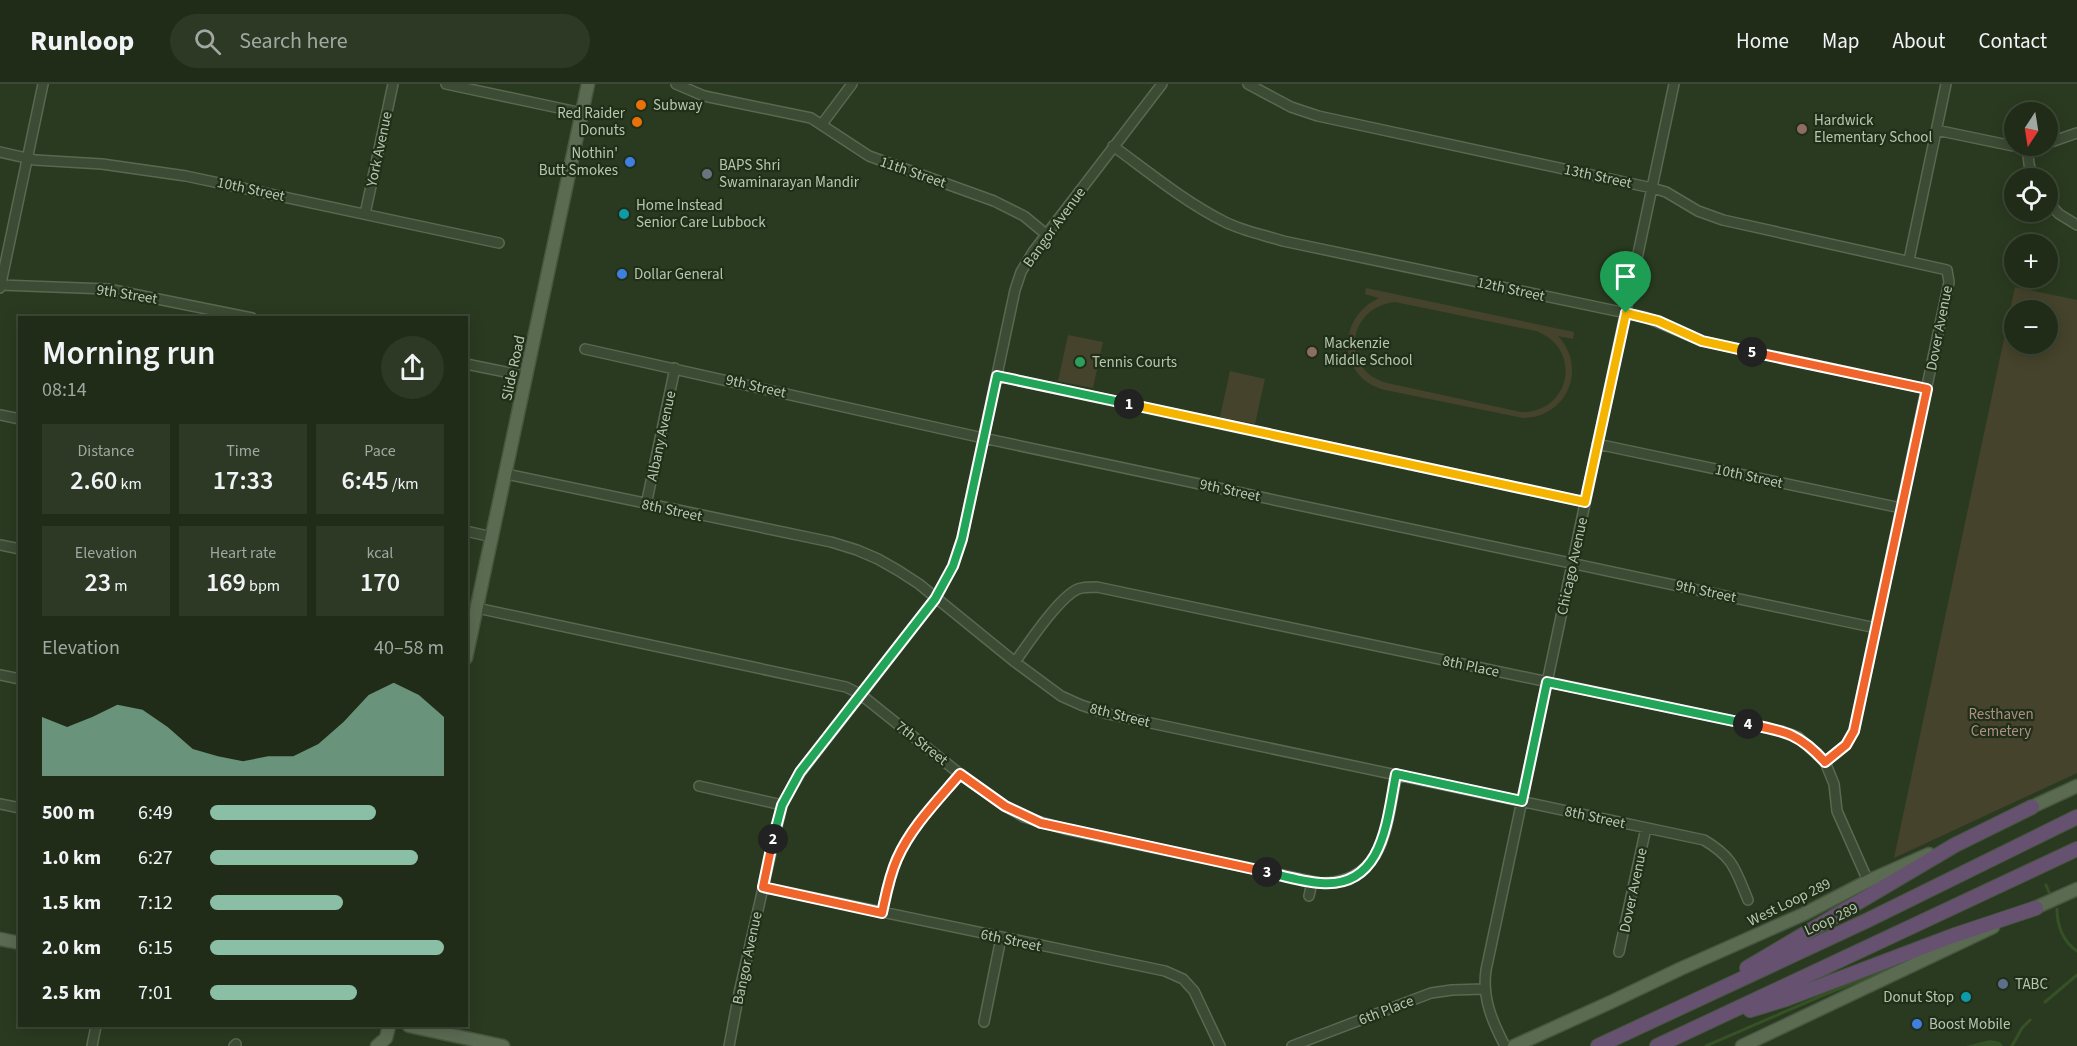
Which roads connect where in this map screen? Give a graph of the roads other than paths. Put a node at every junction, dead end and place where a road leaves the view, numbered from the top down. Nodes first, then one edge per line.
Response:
1 (43, 84) edge
2 (393, 84) edge
3 (446, 84) edge
4 (588, 84) edge
5 (676, 84) edge
6 (852, 84) edge
7 (1162, 84) edge
8 (1248, 84) edge
9 (1674, 84) edge
10 (1946, 84) edge
11 (582, 113) junction
12 (822, 124) junction
13 (1936, 130) junction
14 (2077, 133) edge
15 (2058, 140) edge
16 (2004, 144) edge
17 (1113, 146) junction
18 (0, 152) edge
19 (28, 158) junction
20 (1652, 188) junction
21 (2058, 213) edge
22 (365, 214) junction
23 (2077, 225) edge
24 (1047, 235) junction
25 (500, 243) dead end
26 (1908, 260) junction
27 (1947, 270) joint
28 (0, 286) edge
29 (1626, 313) junction
30 (242, 316) edge
31 (585, 349) dead end
32 (468, 364) edge
33 (675, 368) junction
34 (526, 376) junction
35 (997, 376) junction
36 (1927, 389) junction
37 (0, 415) edge
38 (18, 419) edge
39 (983, 438) junction
40 (1597, 444) junction
41 (506, 474) junction
42 (1585, 502) junction
43 (646, 505) junction
44 (1900, 508) junction
45 (468, 531) edge
46 (492, 537) junction
47 (0, 545) edge
48 (18, 549) edge
49 (1573, 562) junction
50 (935, 599) junction
51 (477, 608) junction
52 (1876, 628) junction
53 (468, 652) edge
54 (1015, 662) junction
55 (0, 675) edge
56 (18, 679) edge
57 (1547, 682) junction
58 (860, 694) junction
59 (1825, 762) junction
60 (960, 774) junction
61 (1396, 774) junction
62 (699, 786) dead end
63 (2077, 786) edge
64 (1522, 801) junction
65 (0, 804) edge
66 (782, 805) junction
67 (2032, 807) junction
68 (18, 808) edge
69 (2077, 817) edge
70 (1646, 828) junction
71 (2077, 849) edge
72 (1868, 880) junction
73 (1312, 882) junction
74 (763, 887) junction
75 (2077, 889) edge
76 (1309, 896) dead end
77 (1748, 900) dead end
78 (2036, 908) junction
79 (882, 913) junction
80 (1001, 938) junction
81 (0, 939) edge
82 (18, 943) edge
83 (1619, 952) dead end
84 (1485, 989) junction
85 (1680, 1008) junction
86 (984, 1022) dead end
87 (1353, 1023) junction
88 (96, 1027) edge
89 (414, 1027) edge
90 (1358, 1034) dead end
91 (92, 1046) edge
92 (503, 1046) edge
93 (729, 1046) edge
94 (1220, 1046) edge
95 (1292, 1046) edge
96 (1505, 1046) edge
97 (1514, 1046) edge
98 (1598, 1046) edge
99 (1658, 1046) edge
100 (1742, 1046) edge

1 - 19 street
2 - 22 street, York Avenue
3 - 11 street
4 - 11 main road, Slide Road
5 - 12 street, 11th Street
6 - 12 street
7 - 17 street, Bangor Avenue
8 - 20 street, 13th Street
9 - 20 street, Chicago Avenue
10 - 13 street
11 - 34 main road, Slide Road
12 - 24 street, 11th Street
13 - 16 street
13 - 26 street
14 - 15 street
17 - 24 street, Bangor Avenue
17 - 29 street, 12th Street
18 - 19 street, 10th Street
19 - 22 street, 10th Street
19 - 28 street
20 - 26 street, 13th Street
20 - 29 street, Chicago Avenue
21 - 23 street
22 - 25 street, 10th Street
24 - 35 street, Bangor Avenue
26 - 27 street, 13th Street
27 - 36 street, Dover Avenue
28 - 30 street, 9th Street
29 - 36 street, 12th Street
29 - 40 street, Chicago Avenue
31 - 33 street, 9th Street
32 - 34 street
33 - 39 street, 9th Street
33 - 43 street, Albany Avenue
34 - 41 main road, Slide Road
35 - 39 street, Bangor Avenue
35 - 42 street
36 - 44 street, Dover Avenue
37 - 38 street
39 - 49 street, 9th Street
39 - 50 street, Bangor Avenue
40 - 42 street, Chicago Avenue
40 - 44 street, 10th Street
41 - 43 street, 8th Street
41 - 46 main road, Slide Road
42 - 49 street, Chicago Avenue
43 - 50 street, 8th Street
44 - 52 street, Dover Avenue
45 - 46 street
46 - 51 main road, Slide Road
47 - 48 street
49 - 52 street, 9th Street
49 - 57 street, Chicago Avenue
50 - 54 street, 8th Street
50 - 58 street, Bangor Avenue
51 - 53 main road, Slide Road
51 - 58 street, 7th Street
52 - 59 street, Dover Avenue
54 - 57 street, 8th Place
54 - 61 street, 8th Street
55 - 56 street
57 - 59 street, 8th Place
57 - 64 street, Chicago Avenue
58 - 60 street, 7th Street
58 - 66 street, Bangor Avenue
59 - 72 street, 8th Place
60 - 73 street, 7th Street
60 - 79 street
61 - 64 street, 8th Street
61 - 73 street, 7th Street
62 - 66 street
63 - 67 main road, West Loop 289
64 - 70 street, 8th Street
64 - 84 street, Chicago Avenue
65 - 68 street
66 - 74 street, Bangor Avenue
67 - 72 main road, West Loop 289
67 - 85 highway
69 - 85 highway, Loop 289
70 - 77 street, 8th Street
70 - 83 street, Dover Avenue
71 - 99 highway
72 - 97 main road, West Loop 289
73 - 76 street
74 - 79 street, 6th Street
74 - 93 street, Bangor Avenue
75 - 78 main road
78 - 99 highway
78 - 100 main road
79 - 80 street, 6th Street
80 - 86 street
80 - 94 street, 6th Street
81 - 82 main road
84 - 87 street, 6th Place
84 - 96 street, Chicago Avenue
85 - 98 highway, Loop 289
87 - 90 street
87 - 95 street, 6th Place
88 - 91 street
89 - 92 main road

